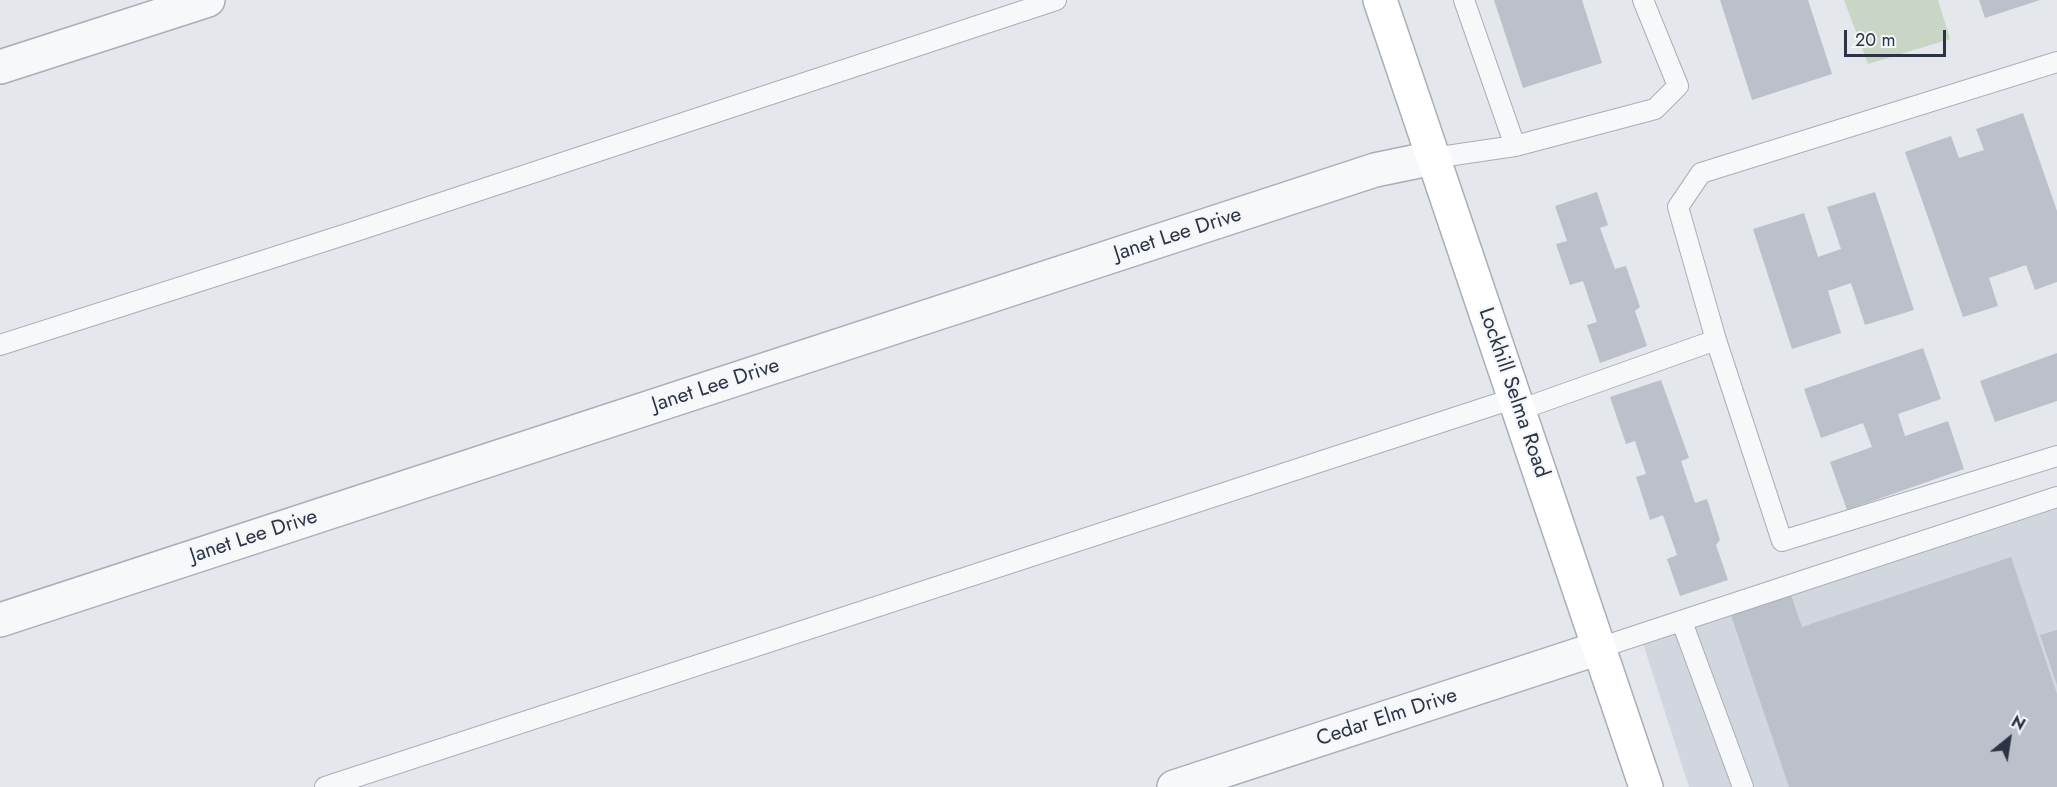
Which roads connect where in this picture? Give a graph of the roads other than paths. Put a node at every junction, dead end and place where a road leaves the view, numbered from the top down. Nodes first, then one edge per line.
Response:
1 (208, 0) edge
2 (1056, 0) edge
3 (1380, 0) edge
4 (1464, 0) edge
5 (1643, 0) edge
6 (2057, 62) edge
7 (0, 67) edge
8 (1515, 146) junction
9 (1433, 158) junction
10 (1716, 340) junction
11 (0, 345) edge
12 (1517, 404) junction
13 (2057, 456) edge
14 (2057, 497) edge
15 (0, 620) edge
16 (1682, 622) junction
17 (1599, 648) junction
18 (325, 787) edge
19 (1174, 787) edge
20 (1646, 787) edge
21 (1743, 787) edge

1 - 7 street
2 - 11 lane
3 - 9 main road, Lockhill Selma Road
4 - 8 lane
5 - 8 lane
6 - 10 lane
8 - 9 lane
9 - 12 main road, Lockhill Selma Road
9 - 15 street, Janet Lee Drive
10 - 12 lane
10 - 13 lane
12 - 17 main road, Lockhill Selma Road
12 - 18 lane
14 - 16 lane
16 - 17 lane
16 - 21 lane
17 - 19 street, Cedar Elm Drive
17 - 20 main road, Lockhill Selma Road

